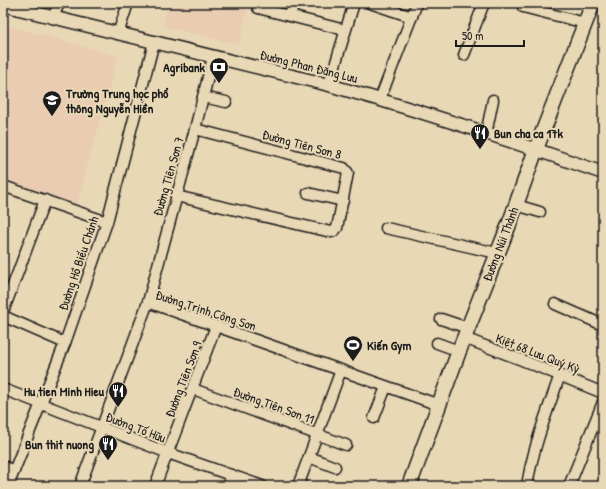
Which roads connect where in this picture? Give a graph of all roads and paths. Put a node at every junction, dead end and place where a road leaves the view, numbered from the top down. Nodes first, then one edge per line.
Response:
1 (59, 3) edge
2 (128, 3) edge
3 (294, 3) edge
4 (354, 3) edge
5 (370, 3) edge
6 (417, 3) edge
7 (484, 3) edge
8 (593, 3) edge
9 (3, 5) edge
10 (523, 7) dead end
11 (258, 8) dead end
12 (290, 16) junction
13 (412, 17) junction
14 (53, 18) junction
15 (585, 23) junction
16 (345, 30) junction
17 (118, 34) junction
18 (154, 42) junction
19 (464, 54) dead end
20 (213, 57) junction
21 (329, 84) junction
22 (203, 97) junction
23 (380, 99) junction
24 (493, 100) dead end
25 (226, 102) dead end
26 (195, 129) junction
27 (486, 134) junction
28 (536, 149) junction
29 (603, 173) edge
30 (3, 186) edge
31 (308, 193) dead end
32 (176, 196) junction
33 (45, 200) junction
34 (343, 201) junction
35 (516, 205) junction
36 (540, 212) dead end
37 (107, 222) junction
38 (386, 228) dead end
39 (497, 253) junction
40 (148, 302) junction
41 (555, 304) dead end
42 (3, 312) edge
43 (3, 316) edge
44 (441, 319) dead end
45 (603, 325) edge
46 (216, 326) junction
47 (464, 339) junction
48 (65, 343) junction
49 (437, 343) dead end
50 (341, 370) junction
51 (560, 375) junction
52 (386, 387) junction
53 (3, 389) edge
54 (193, 389) junction
55 (603, 393) edge
56 (603, 402) edge
57 (41, 404) junction
58 (439, 405) junction
59 (374, 418) dead end
60 (102, 428) junction
61 (317, 434) junction
62 (346, 445) dead end
63 (168, 453) junction
64 (309, 457) junction
65 (3, 466) edge
66 (335, 467) dead end
67 (14, 471) junction
68 (232, 475) junction
69 (8, 486) edge
70 (80, 486) edge
71 (155, 486) edge
72 (228, 486) edge
73 (262, 486) edge
74 (298, 486) edge
75 (409, 486) edge
76 (527, 486) edge
77 (569, 486) edge

1 - 14 street
2 - 17 street
3 - 12 street
4 - 16 street
5 - 13 street
6 - 13 street
7 - 19 street
8 - 15 main road, Đường Núi Thành
9 - 14 street, Đường Phan Đăng Lưu
10 - 15 street
11 - 12 street
12 - 16 street
13 - 23 street
14 - 17 street, Đường Phan Đăng Lưu
15 - 28 main road, Đường Núi Thành
16 - 21 street
17 - 18 street, Đường Phan Đăng Lưu
18 - 20 street, Đường Phan Đăng Lưu
18 - 37 street, Đường Hồ Biểu Chánh
20 - 21 street, Đường Phan Đăng Lưu
20 - 22 street, Đường Tiên Sơn 7
21 - 23 street, Đường Phan Đăng Lưu
22 - 25 street
22 - 26 street, Đường Tiên Sơn 7
23 - 27 street, Đường Phan Đăng Lưu
24 - 27 street
26 - 32 street, Đường Tiên Sơn 7
26 - 34 street, Đường Tiên Sơn 8
27 - 28 street, Đường Phan Đăng Lưu
28 - 29 street, Đường Phan Đăng Lưu
28 - 35 main road, Đường Núi Thành
30 - 33 street
31 - 34 street
32 - 34 street, Đường Tiên Sơn 8
32 - 40 street, Đường Tiên Sơn 7
33 - 37 street
33 - 42 street
35 - 36 street
35 - 39 main road, Đường Núi Thành
37 - 48 street, Đường Hồ Biểu Chánh
38 - 39 street
39 - 47 main road, Đường Núi Thành
40 - 46 street, Đường Trịnh Công Sơn
40 - 60 street, Đường Trịnh Công Sơn
41 - 45 street
43 - 48 street
44 - 47 street
46 - 50 street, Đường Trịnh Công Sơn
46 - 54 street, Đường Tiên Sơn 9
47 - 49 street
47 - 51 street, Kiệt 68 Lưu Quý Kỳ
47 - 58 main road, Đường Núi Thành
48 - 57 street, Đường Hồ Biểu Chánh
50 - 52 street, Đường Trịnh Công Sơn
50 - 61 street
51 - 55 street, Kiệt 68 Lưu Quý Kỳ
51 - 76 street
52 - 58 street, Đường Trịnh Công Sơn
52 - 59 street
53 - 57 street, Đường Tố Hữu
54 - 61 street, Đường Tiên Sơn 11
54 - 63 street, Đường Tiên Sơn 9
56 - 77 street
57 - 60 street, Đường Tố Hữu
57 - 67 street, Đường Hồ Biểu Chánh
58 - 75 main road, Đường Núi Thành
60 - 63 street, Đường Tố Hữu
60 - 70 street, Đường Trịnh Công Sơn
61 - 62 street, Đường Tiên Sơn 11
61 - 64 street
63 - 68 street, Đường Tố Hữu
63 - 71 street, Đường Tiên Sơn 9
64 - 66 street
64 - 74 street
65 - 67 street
67 - 69 street, Đường Hồ Biểu Chánh
68 - 72 street
68 - 73 street, Đường Tố Hữu

